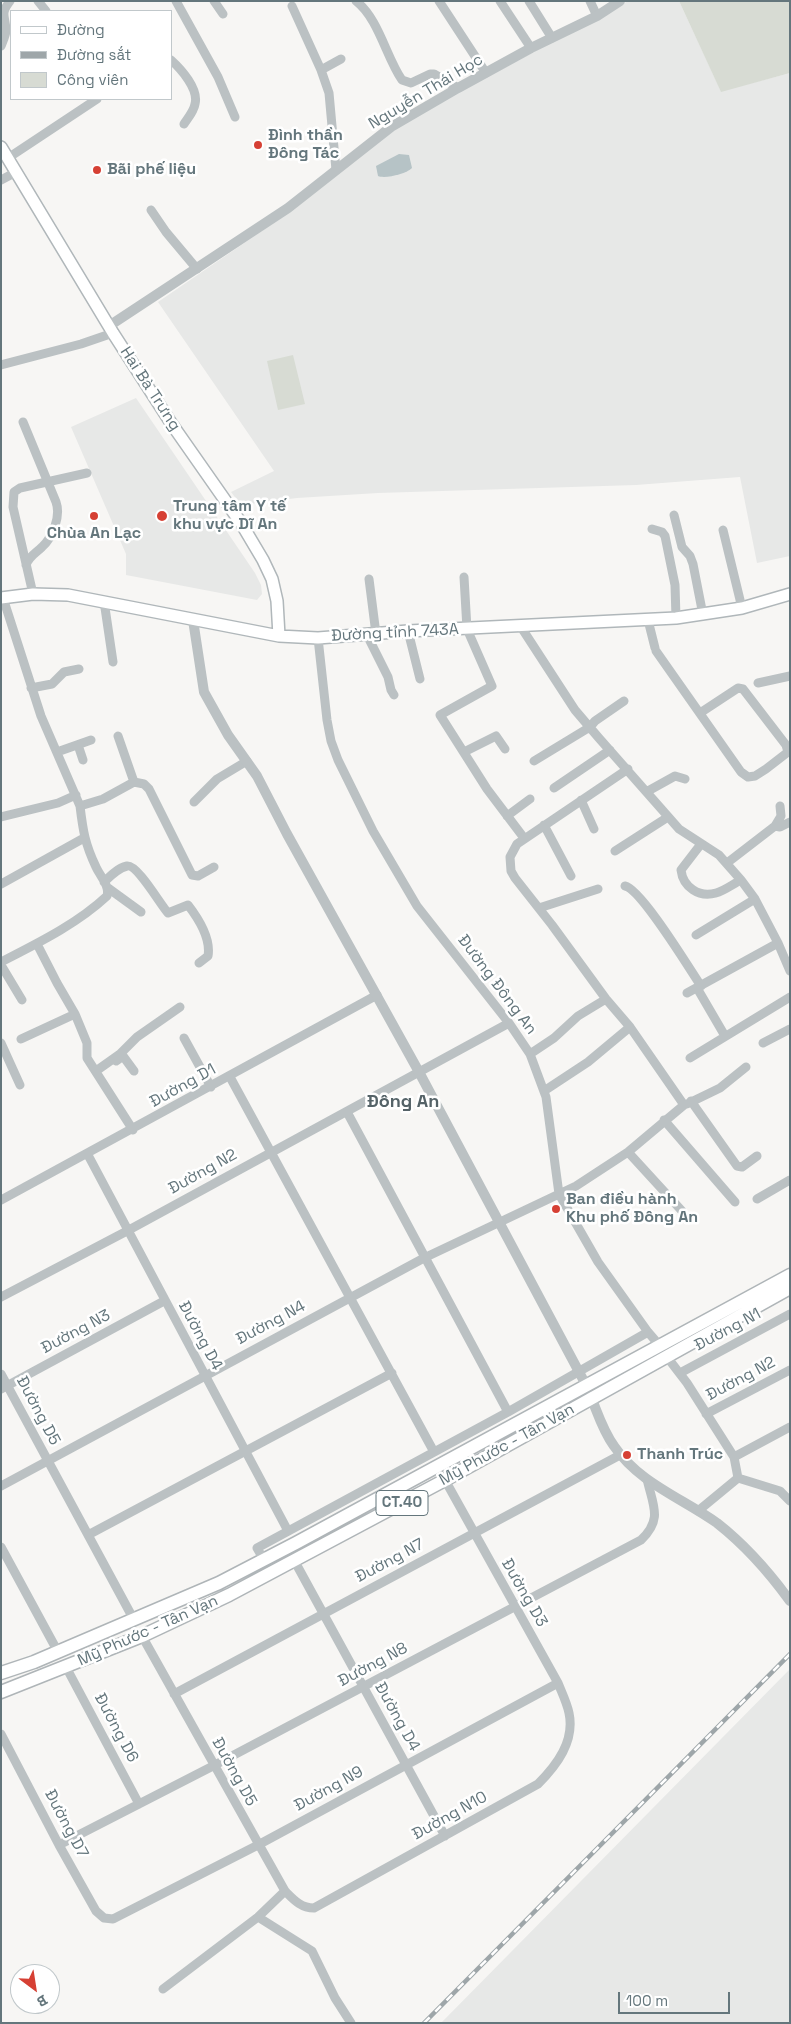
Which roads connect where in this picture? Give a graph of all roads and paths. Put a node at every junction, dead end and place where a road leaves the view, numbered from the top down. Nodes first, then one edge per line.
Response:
1 (10, 1) edge
2 (176, 1) edge
3 (214, 1) edge
4 (439, 1) edge
5 (500, 1) edge
6 (529, 1) edge
7 (590, 1) edge
8 (620, 1) edge
9 (352, 2) edge
10 (292, 6) dead end
11 (223, 14) dead end
12 (596, 16) junction
13 (552, 38) junction
14 (1, 46) edge
15 (531, 48) junction
16 (341, 59) dead end
17 (172, 61) edge
18 (321, 70) junction
19 (486, 73) junction
20 (458, 88) junction
21 (90, 100) edge
22 (235, 117) dead end
23 (184, 124) dead end
24 (1, 147) edge
25 (8, 158) junction
26 (336, 170) junction
27 (16, 172) junction
28 (1, 180) edge
29 (151, 210) dead end
30 (197, 269) junction
31 (111, 330) junction
32 (1, 365) edge
33 (23, 422) dead end
34 (87, 473) dead end
35 (48, 482) junction
36 (674, 515) dead end
37 (652, 529) dead end
38 (723, 530) dead end
39 (26, 565) junction
40 (464, 577) dead end
41 (369, 579) dead end
42 (33, 594) junction
43 (790, 594) edge
44 (2, 598) edge
45 (104, 601) junction
46 (742, 608) junction
47 (703, 614) junction
48 (676, 618) junction
49 (193, 620) junction
50 (648, 620) junction
51 (521, 627) junction
52 (467, 629) junction
53 (408, 632) junction
54 (371, 635) junction
55 (279, 636) junction
56 (318, 638) junction
57 (113, 662) dead end
58 (79, 669) dead end
59 (790, 676) edge
60 (420, 679) dead end
61 (758, 683) dead end
62 (31, 688) junction
63 (394, 695) dead end
64 (624, 701) dead end
65 (700, 713) junction
66 (590, 727) junction
67 (118, 736) dead end
68 (91, 740) dead end
69 (78, 745) junction
70 (505, 748) dead end
71 (610, 750) junction
72 (57, 752) junction
73 (464, 752) junction
74 (83, 760) dead end
75 (247, 761) junction
76 (534, 761) dead end
77 (628, 769) junction
78 (685, 779) dead end
79 (134, 782) junction
80 (554, 788) dead end
81 (648, 791) junction
82 (76, 795) junction
83 (530, 799) dead end
84 (581, 800) junction
85 (194, 802) dead end
86 (80, 806) junction
87 (780, 806) dead end
88 (507, 816) junction
89 (1, 817) edge
90 (668, 817) junction
91 (790, 822) edge
92 (544, 825) junction
93 (775, 826) junction
94 (594, 829) dead end
95 (84, 838) junction
96 (524, 838) junction
97 (701, 844) junction
98 (615, 851) dead end
99 (727, 863) junction
100 (214, 867) dead end
101 (571, 876) dead end
102 (741, 880) junction
103 (1, 884) edge
104 (106, 885) junction
105 (625, 886) dead end
106 (598, 890) dead end
107 (755, 899) junction
108 (539, 908) junction
109 (141, 912) dead end
110 (696, 935) dead end
111 (778, 943) junction
112 (37, 944) junction
113 (199, 963) dead end
114 (1, 964) edge
115 (790, 971) edge
116 (699, 987) junction
117 (687, 993) dead end
118 (377, 995) junction
119 (790, 997) edge
120 (606, 999) junction
121 (22, 1000) dead end
122 (180, 1007) dead end
123 (75, 1014) junction
124 (509, 1023) junction
125 (630, 1027) junction
126 (790, 1029) edge
127 (725, 1036) junction
128 (184, 1038) dead end
129 (21, 1039) dead end
130 (1, 1043) edge
131 (763, 1043) dead end
132 (530, 1054) junction
133 (690, 1058) dead end
134 (746, 1067) dead end
135 (134, 1071) dead end
136 (419, 1072) junction
137 (97, 1073) junction
138 (230, 1077) junction
139 (20, 1085) dead end
140 (211, 1087) junction
141 (544, 1091) junction
142 (688, 1103) junction
143 (347, 1112) junction
144 (664, 1120) junction
145 (133, 1130) junction
146 (271, 1152) junction
147 (628, 1152) junction
148 (88, 1155) junction
149 (757, 1156) dead end
150 (790, 1180) edge
151 (559, 1194) junction
152 (758, 1199) dead end
153 (1, 1200) edge
154 (735, 1202) dead end
155 (682, 1210) dead end
156 (499, 1221) junction
157 (128, 1231) junction
158 (424, 1258) junction
159 (790, 1275) edge
160 (790, 1288) edge
161 (1, 1297) edge
162 (350, 1298) junction
163 (164, 1302) junction
164 (790, 1314) edge
165 (648, 1332) junction
166 (664, 1351) junction
167 (790, 1370) edge
168 (578, 1372) junction
169 (680, 1373) junction
170 (1, 1374) edge
171 (392, 1374) junction
172 (204, 1376) junction
173 (586, 1385) junction
174 (4, 1387) edge
175 (591, 1398) junction
176 (508, 1412) junction
177 (706, 1414) junction
178 (790, 1427) edge
179 (245, 1451) junction
180 (434, 1452) junction
181 (620, 1455) junction
182 (734, 1457) junction
183 (48, 1461) junction
184 (738, 1478) junction
185 (647, 1479) junction
186 (445, 1480) junction
187 (1, 1486) edge
188 (790, 1486) edge
189 (780, 1492) junction
190 (790, 1501) edge
191 (698, 1511) junction
192 (288, 1531) junction
193 (88, 1534) junction
194 (474, 1534) junction
195 (1, 1547) edge
196 (264, 1560) junction
197 (294, 1560) junction
198 (790, 1601) edge
199 (516, 1607) junction
200 (324, 1614) junction
201 (134, 1620) junction
202 (142, 1636) junction
203 (58, 1652) junction
204 (66, 1667) junction
205 (1, 1673) edge
206 (558, 1683) junction
207 (363, 1687) junction
208 (1, 1692) edge
209 (174, 1694) junction
210 (570, 1722) joint
211 (1, 1734) edge
212 (406, 1764) junction
213 (213, 1766) junction
214 (139, 1804) junction
215 (444, 1836) junction
216 (58, 1845) junction
217 (258, 1845) junction
218 (285, 1891) junction
219 (314, 1908) joint
220 (258, 1917) junction
221 (113, 1919) joint
222 (163, 1988) dead end
223 (351, 2023) edge

1 - 14 street
2 - 22 street
3 - 11 street
4 - 19 street
5 - 15 street
6 - 13 street
7 - 12 street
8 - 12 street, Nguyễn Thái Học
9 - 20 street
10 - 18 street
12 - 13 street, Nguyễn Thái Học
13 - 15 street, Nguyễn Thái Học
15 - 19 street, Nguyễn Thái Học
16 - 18 street
17 - 23 street
18 - 26 street
19 - 20 street, Nguyễn Thái Học
20 - 26 street, Nguyễn Thái Học
21 - 25 street
24 - 25 main road, Hai Bà Trưng
25 - 27 main road, Hai Bà Trưng
26 - 30 street, Nguyễn Thái Học
27 - 28 street
27 - 31 main road, Hai Bà Trưng
29 - 30 street
30 - 31 street, Nguyễn Thái Học
31 - 32 street
31 - 55 main road, Hai Bà Trưng
33 - 35 street
34 - 35 street
35 - 39 street
35 - 39 street
36 - 47 street
37 - 48 street
38 - 46 street
39 - 42 street
40 - 52 street
41 - 54 street
42 - 44 main road, Đường tỉnh 743A
42 - 45 main road, Đường tỉnh 743A
43 - 46 main road, Đường tỉnh 743A
44 - 62 street
45 - 49 main road, Đường tỉnh 743A
45 - 57 street
46 - 47 main road, Đường tỉnh 743A
47 - 48 main road, Đường tỉnh 743A
48 - 50 main road, Đường tỉnh 743A
49 - 55 main road, Đường tỉnh 743A
49 - 75 street
50 - 51 main road, Đường tỉnh 743A
50 - 65 street
51 - 52 main road, Đường tỉnh 743A
51 - 66 street
52 - 53 main road, Đường tỉnh 743A
52 - 73 street
53 - 54 main road, Đường tỉnh 743A
53 - 60 street
54 - 56 main road, Đường tỉnh 743A
54 - 63 street
55 - 56 main road, Đường tỉnh 743A
56 - 124 street, Đường Đông An
58 - 62 street
59 - 61 street
62 - 72 street
64 - 66 street
65 - 65 street
66 - 71 street
66 - 76 street
67 - 79 street
68 - 69 street
69 - 72 street
69 - 74 street
70 - 73 street
71 - 77 street
71 - 80 street
72 - 82 street
73 - 88 street
75 - 85 street
75 - 118 street
77 - 81 street
77 - 84 street
78 - 81 street
79 - 86 street
79 - 100 street
81 - 90 street
82 - 86 street
82 - 89 street
83 - 88 street
84 - 92 street
84 - 94 street
86 - 95 street
87 - 93 street
88 - 96 street
90 - 97 street
90 - 98 street
91 - 93 street
92 - 96 street
92 - 101 street
93 - 99 street
95 - 103 street
95 - 104 street
96 - 108 street
97 - 99 street
97 - 102 street
99 - 102 street
102 - 107 street
104 - 109 street
104 - 112 street
104 - 113 street
105 - 116 street
106 - 108 street
107 - 110 street
107 - 111 street
108 - 120 street
111 - 115 street
111 - 116 street
112 - 114 street
112 - 123 street
114 - 121 street
116 - 117 street
116 - 127 street
118 - 136 street
118 - 138 street, Đường D1
119 - 127 street
120 - 125 street
120 - 132 street
122 - 137 street
123 - 129 street
123 - 137 street
124 - 132 street, Đường Đông An
124 - 136 street, Đường N2
125 - 141 street
125 - 142 street
126 - 131 street
127 - 133 street
128 - 140 street
130 - 139 street
132 - 141 street, Đường Đông An
134 - 142 street, Đường N4
135 - 137 street
136 - 143 street, Đường N2
136 - 156 street
137 - 145 street
138 - 140 street, Đường D1
138 - 146 street
140 - 145 street, Đường D1
141 - 151 street, Đường Đông An
142 - 144 street, Đường N4
142 - 149 street
143 - 146 street, Đường N2
143 - 158 street
144 - 147 street, Đường N4
144 - 154 street
145 - 148 street, Đường D1
146 - 157 street, Đường N2
146 - 162 street
147 - 151 street, Đường N4
147 - 155 street
148 - 153 street, Đường D1
148 - 157 street, Đường D4
150 - 152 street
151 - 156 street, Đường N4
151 - 165 street, Đường Đông An
156 - 158 street, Đường N4
156 - 168 street
157 - 161 street, Đường N2
157 - 163 street, Đường D4
158 - 162 street, Đường N4
158 - 176 street
159 - 166 main road, Mỹ Phước - Tân Vạn / CT.40
160 - 166 main road, Mỹ Phước - Tân Vạn / CT.40
162 - 171 street
162 - 172 street, Đường N4
163 - 172 street, Đường D4
163 - 174 street, Đường N3
164 - 169 street, Đường N1
165 - 166 street, Đường Đông An
165 - 168 street
166 - 169 street
166 - 173 main road, Mỹ Phước - Tân Vạn / CT.40
166 - 175 main road, Mỹ Phước - Tân Vạn / CT.40
167 - 177 street, Đường N2
168 - 173 street
168 - 176 street
169 - 177 street
170 - 174 street, Đường D5
171 - 179 street
171 - 180 street
172 - 179 street, Đường D4
172 - 183 street, Đường N4
173 - 175 main road
173 - 196 main road, Mỹ Phước - Tân Vạn / CT.40
174 - 183 street, Đường D5
175 - 181 street
175 - 186 main road, Mỹ Phước - Tân Vạn / CT.40
176 - 180 street
177 - 182 street
178 - 182 street
179 - 192 street, Đường D4
179 - 193 street
180 - 192 street
181 - 185 street
181 - 194 street, Đường N7
182 - 184 street
183 - 187 street, Đường N4
183 - 193 street, Đường D5
184 - 189 street
184 - 191 street
185 - 191 street
185 - 199 street, Đường N8
186 - 194 street, Đường D3
186 - 197 main road, Mỹ Phước - Tân Vạn / CT.40
188 - 189 street
189 - 190 street
191 - 198 street
192 - 196 street
193 - 201 street, Đường D5
194 - 199 street, Đường D3
194 - 200 street, Đường N7
195 - 203 street
196 - 201 main road, Mỹ Phước - Tân Vạn / CT.40
197 - 200 street, Đường D4
197 - 202 main road, Mỹ Phước - Tân Vạn / CT.40
199 - 206 street, Đường D3
199 - 207 street, Đường N8
200 - 207 street, Đường D4
200 - 209 street, Đường N7
201 - 203 main road, Mỹ Phước - Tân Vạn / CT.40
202 - 204 main road, Mỹ Phước - Tân Vạn / CT.40
202 - 209 street, Đường D5
203 - 205 main road, Mỹ Phước - Tân Vạn / CT.40
204 - 208 main road, Mỹ Phước - Tân Vạn / CT.40
204 - 214 street, Đường D6
206 - 210 street, Đường D3
206 - 212 street, Đường N9
207 - 212 street, Đường D4
207 - 213 street, Đường N8
209 - 213 street, Đường D5
210 - 215 street, Đường N10
211 - 216 street, Đường D7
212 - 215 street, Đường D4
212 - 217 street, Đường N9
213 - 214 street, Đường N8
213 - 217 street, Đường D5
214 - 216 street, Đường N8
215 - 219 street, Đường N10
216 - 221 street, Đường D7
217 - 218 street, Đường D5
217 - 221 street, Đường N9
218 - 219 street, Đường D5
218 - 220 street
220 - 222 street
220 - 223 street

